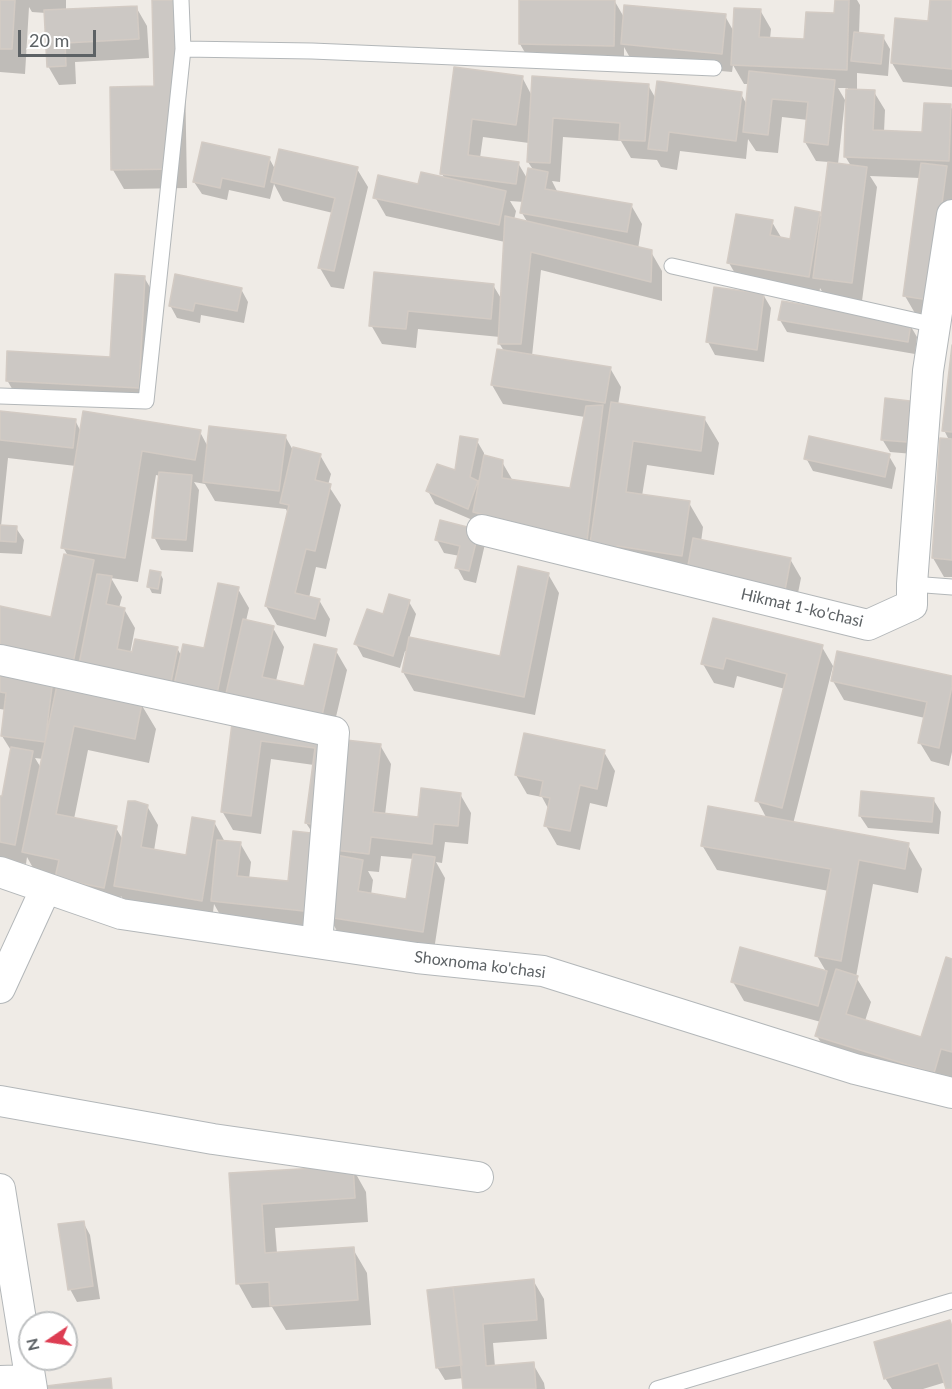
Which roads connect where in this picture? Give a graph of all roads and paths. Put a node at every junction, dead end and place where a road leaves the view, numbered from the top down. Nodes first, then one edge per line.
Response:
1 (181, 0) edge
2 (183, 49) junction
3 (714, 68) dead end
4 (952, 215) edge
5 (672, 266) dead end
6 (935, 325) junction
7 (0, 396) edge
8 (482, 530) dead end
9 (912, 584) junction
10 (952, 587) edge
11 (0, 660) edge
12 (0, 873) edge
13 (46, 888) junction
14 (317, 943) junction
15 (0, 988) edge
16 (952, 1093) edge
17 (0, 1101) edge
18 (478, 1177) dead end
19 (0, 1189) edge
20 (952, 1301) edge
21 (0, 1381) edge
22 (31, 1384) edge
23 (657, 1389) edge

1 - 2 lane
2 - 3 lane
2 - 7 lane
4 - 6 street, Hikmat 1-ko'chasi
5 - 6 lane
6 - 9 street, Hikmat 1-ko'chasi
8 - 9 street, Hikmat 1-ko'chasi
9 - 10 lane
11 - 14 street
12 - 13 street, Shoxnoma ko'chasi
13 - 14 street, Shoxnoma ko'chasi
13 - 15 street
14 - 16 street, Shoxnoma ko'chasi
17 - 18 street
19 - 22 street
20 - 23 lane
21 - 22 street

